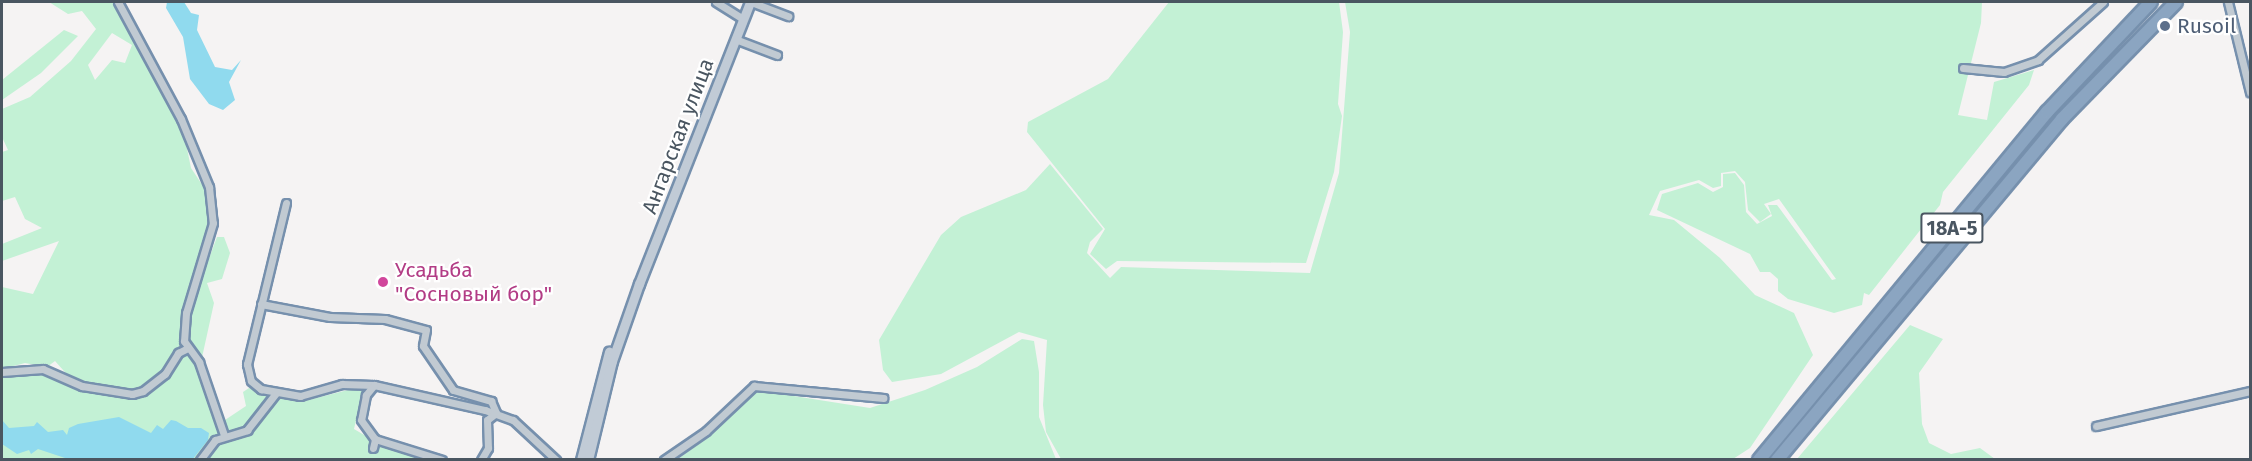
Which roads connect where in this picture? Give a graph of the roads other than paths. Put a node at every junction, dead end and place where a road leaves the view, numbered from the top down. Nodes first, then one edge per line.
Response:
1 (118, 2) edge
2 (716, 2) edge
3 (751, 2) edge
4 (2103, 2) edge
5 (2151, 2) edge
6 (2176, 2) edge
7 (2228, 2) edge
8 (789, 16) dead end
9 (743, 19) junction
10 (735, 39) junction
11 (777, 55) dead end
12 (1963, 68) dead end
13 (2250, 92) edge
14 (286, 202) dead end
15 (639, 284) junction
16 (261, 304) junction
17 (186, 349) junction
18 (2, 372) edge
19 (374, 385) junction
20 (2250, 391) edge
21 (276, 393) junction
22 (883, 398) dead end
23 (496, 413) junction
24 (2096, 426) dead end
25 (224, 435) junction
26 (375, 439) junction
27 (373, 448) dead end
28 (200, 459) edge
29 (442, 459) edge
30 (481, 459) edge
31 (556, 459) edge
32 (581, 459) edge
33 (588, 459) edge
34 (664, 459) edge
35 (1759, 459) edge
36 (1777, 459) edge

1 - 17 street
2 - 9 street
3 - 8 street
3 - 9 main road, Ангарская улица
4 - 12 street
5 - 35 highway, 18А-5
6 - 36 highway, 18А-5
7 - 13 street
9 - 10 main road, Ангарская улица
10 - 11 street
10 - 15 main road, Ангарская улица
14 - 16 street
15 - 32 main road, Ангарская улица
15 - 33 main road, Ангарская улица
16 - 21 street
16 - 23 street
17 - 18 street
17 - 25 street
19 - 21 street
19 - 23 street
19 - 26 street
20 - 24 street
21 - 25 street
22 - 34 street
23 - 30 street
23 - 31 street
25 - 28 street
26 - 27 street
26 - 29 street

